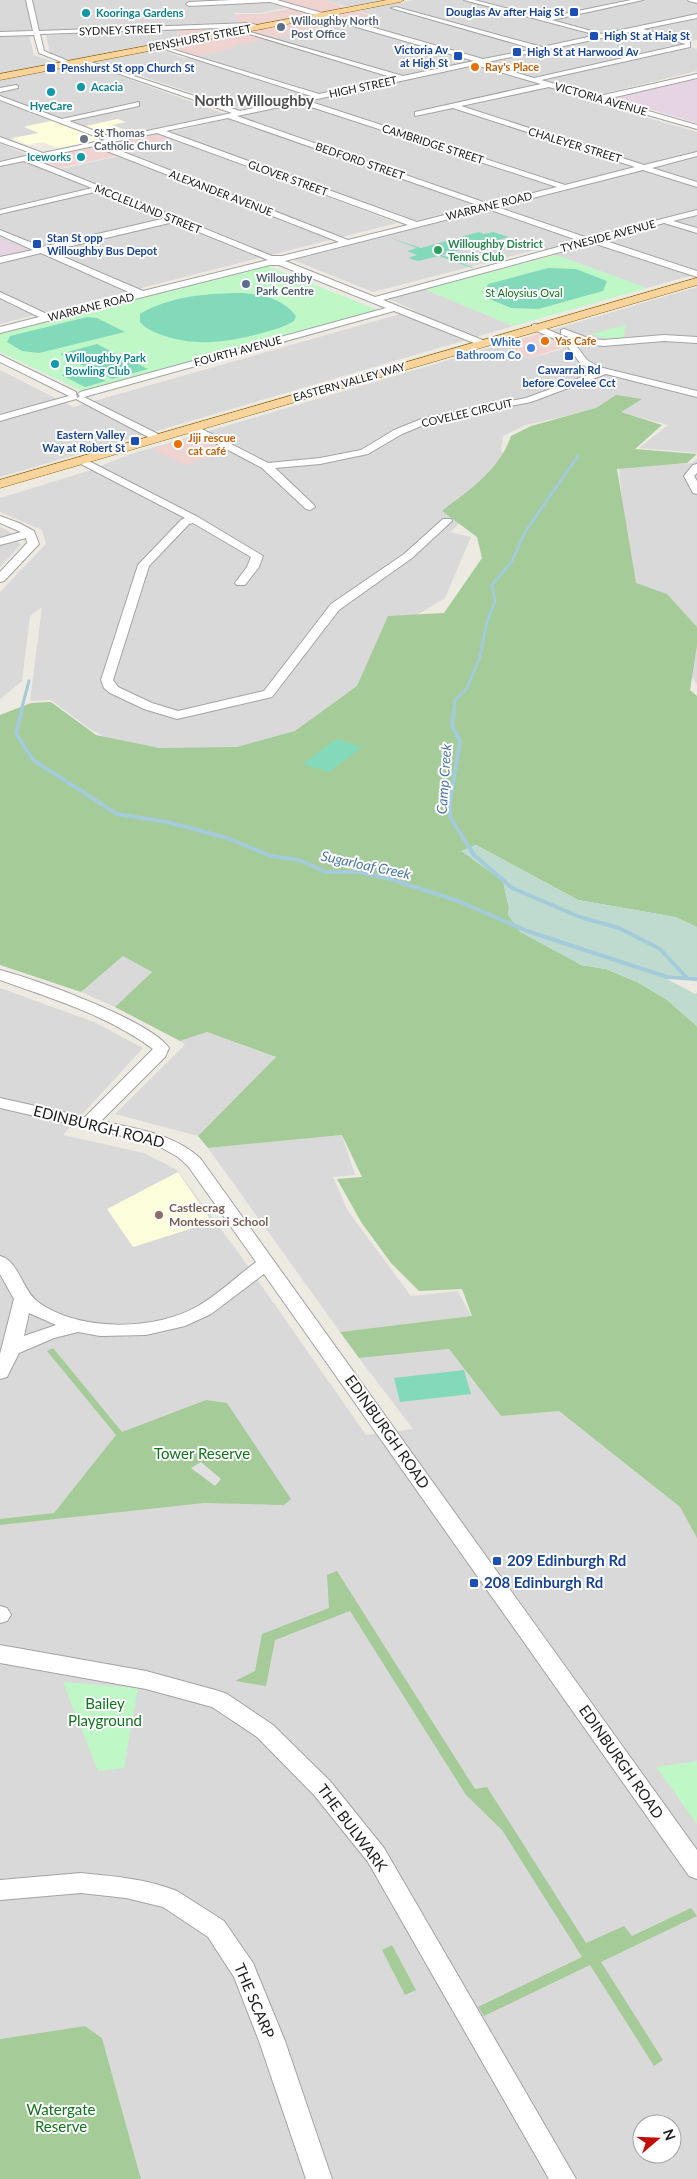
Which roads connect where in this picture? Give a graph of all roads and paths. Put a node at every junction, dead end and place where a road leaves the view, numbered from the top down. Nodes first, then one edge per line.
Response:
1 (29, 0) edge
2 (270, 0) edge
3 (400, 0) edge
4 (467, 0) edge
5 (640, 0) edge
6 (691, 0) edge
7 (697, 1) edge
8 (189, 4) dead end
9 (394, 8) dead end
10 (322, 15) junction
11 (697, 16) edge
12 (543, 20) junction
13 (245, 28) junction
14 (633, 29) junction
15 (38, 33) junction
16 (0, 34) edge
17 (604, 36) junction
18 (692, 45) edge
19 (160, 46) junction
20 (542, 49) junction
21 (84, 60) junction
22 (480, 62) junction
23 (68, 63) junction
24 (0, 76) edge
25 (697, 76) edge
26 (403, 79) junction
27 (534, 80) junction
28 (550, 84) junction
29 (16, 86) dead end
30 (0, 90) edge
31 (320, 96) junction
32 (0, 98) edge
33 (599, 98) junction
34 (301, 101) junction
35 (136, 104) dead end
36 (452, 106) junction
37 (240, 114) junction
38 (418, 114) dead end
39 (230, 116) junction
40 (61, 120) junction
41 (697, 127) edge
42 (159, 131) junction
43 (0, 139) edge
44 (113, 140) junction
45 (95, 144) junction
46 (697, 154) edge
47 (43, 155) junction
48 (26, 159) junction
49 (0, 164) edge
50 (644, 167) junction
51 (697, 185) edge
52 (564, 187) junction
53 (100, 189) junction
54 (490, 206) junction
55 (0, 212) edge
56 (697, 212) edge
57 (174, 219) junction
58 (665, 221) junction
59 (417, 225) junction
60 (697, 231) edge
61 (0, 232) edge
62 (592, 241) junction
63 (347, 242) junction
64 (40, 250) junction
65 (0, 260) edge
66 (271, 260) junction
67 (281, 260) junction
68 (697, 274) edge
69 (697, 280) edge
70 (140, 294) junction
71 (0, 295) edge
72 (373, 300) junction
73 (394, 308) junction
74 (48, 318) junction
75 (540, 326) junction
76 (0, 330) edge
77 (697, 340) edge
78 (482, 343) junction
79 (1, 359) edge
80 (604, 372) junction
81 (697, 394) edge
82 (77, 396) junction
83 (0, 418) edge
84 (192, 428) junction
85 (158, 438) junction
86 (81, 460) junction
87 (266, 466) junction
88 (697, 467) edge
89 (0, 484) edge
90 (697, 491) edge
91 (310, 507) dead end
92 (0, 519) edge
93 (194, 519) junction
94 (447, 521) dead end
95 (30, 534) junction
96 (0, 542) edge
97 (0, 579) edge
98 (241, 583) dead end
99 (0, 975) edge
100 (0, 1103) edge
101 (90, 1122) junction
102 (0, 1262) edge
103 (266, 1263) junction
104 (23, 1298) junction
105 (78, 1326) junction
106 (14, 1342) junction
107 (0, 1372) edge
108 (0, 1654) edge
109 (697, 1869) edge
110 (0, 1890) edge
111 (319, 2179) edge
112 (563, 2179) edge

1 - 15 street
2 - 8 street, VICTORIA AVENUE
2 - 10 street, VICTORIA AVENUE
3 - 10 main road, PENSHURST STREET
4 - 12 street
5 - 12 street
6 - 7 street
9 - 20 street
10 - 13 main road, PENSHURST STREET
10 - 22 street, VICTORIA AVENUE
11 - 14 street, HIGH STREET
12 - 17 street
13 - 15 street, SYDNEY STREET
13 - 19 main road, PENSHURST STREET
13 - 26 street, SYDNEY STREET
14 - 17 street, HIGH STREET
14 - 18 street
15 - 16 street, SYDNEY STREET
15 - 23 street
17 - 20 street, HIGH STREET
18 - 27 street
19 - 21 main road, PENSHURST STREET
19 - 31 street
20 - 22 street, HIGH STREET
21 - 23 main road, PENSHURST STREET
21 - 37 street
22 - 26 street, HIGH STREET
22 - 27 street, VICTORIA AVENUE
23 - 24 main road, PENSHURST STREET
25 - 33 street
26 - 31 street, HIGH STREET
27 - 28 street, VICTORIA AVENUE
28 - 33 street, VICTORIA AVENUE
28 - 36 street
29 - 30 street
31 - 34 street, HIGH STREET
32 - 40 street
33 - 41 street, VICTORIA AVENUE
34 - 37 street, HIGH STREET
34 - 52 street, CAMBRIDGE STREET
35 - 40 street
36 - 38 street
36 - 50 street, CHALEYER STREET
37 - 39 street, HIGH STREET
39 - 42 street, HIGH STREET
39 - 54 street, BEDFORD STREET
40 - 44 street
42 - 44 street, HIGH STREET
42 - 59 street, GLOVER STREET
43 - 47 street
44 - 45 street, HIGH STREET
45 - 47 street, HIGH STREET
45 - 63 street, ALEXANDER AVENUE
46 - 50 street, WARRANE ROAD
47 - 48 street, HIGH STREET
48 - 49 street, HIGH STREET
48 - 53 street, MCCLELLAND STREET
50 - 51 street, CHALEYER STREET
50 - 52 street, WARRANE ROAD
52 - 54 street, WARRANE ROAD
53 - 55 street
53 - 57 street, MCCLELLAND STREET
54 - 59 street, WARRANE ROAD
54 - 62 street, BEDFORD STREET
56 - 58 street, TYNESIDE AVENUE
57 - 64 street
57 - 66 street, MCCLELLAND STREET
58 - 60 street
58 - 62 street, TYNESIDE AVENUE
59 - 63 street, WARRANE ROAD
61 - 64 street
62 - 68 street, BEDFORD STREET
62 - 72 street, TYNESIDE AVENUE
63 - 67 street, WARRANE ROAD
64 - 65 street
64 - 70 street
66 - 67 street
66 - 70 street, WARRANE ROAD
67 - 72 street
69 - 75 main road, EASTERN VALLEY WAY
70 - 74 street, WARRANE ROAD
71 - 74 street
72 - 73 street
73 - 78 street
73 - 82 street, FOURTH AVENUE
74 - 76 street, WARRANE ROAD
75 - 77 street
75 - 78 main road, EASTERN VALLEY WAY
75 - 80 street
78 - 84 main road, EASTERN VALLEY WAY
79 - 82 street
80 - 81 street
80 - 87 street, COVELEE CIRCUIT
82 - 83 street, FOURTH AVENUE
82 - 85 street
84 - 85 main road, EASTERN VALLEY WAY
84 - 87 street
85 - 86 main road, EASTERN VALLEY WAY
86 - 89 main road, EASTERN VALLEY WAY
86 - 93 street
87 - 91 street
88 - 90 street
92 - 95 street
93 - 94 street
93 - 98 street
95 - 96 street
95 - 97 street
99 - 101 street
100 - 101 street, EDINBURGH ROAD
101 - 103 street, EDINBURGH ROAD
102 - 104 street
103 - 105 street
103 - 109 street, EDINBURGH ROAD
104 - 105 street
104 - 106 street
105 - 106 street
106 - 107 street
108 - 112 street, THE BULWARK
110 - 111 street, THE SCARP

